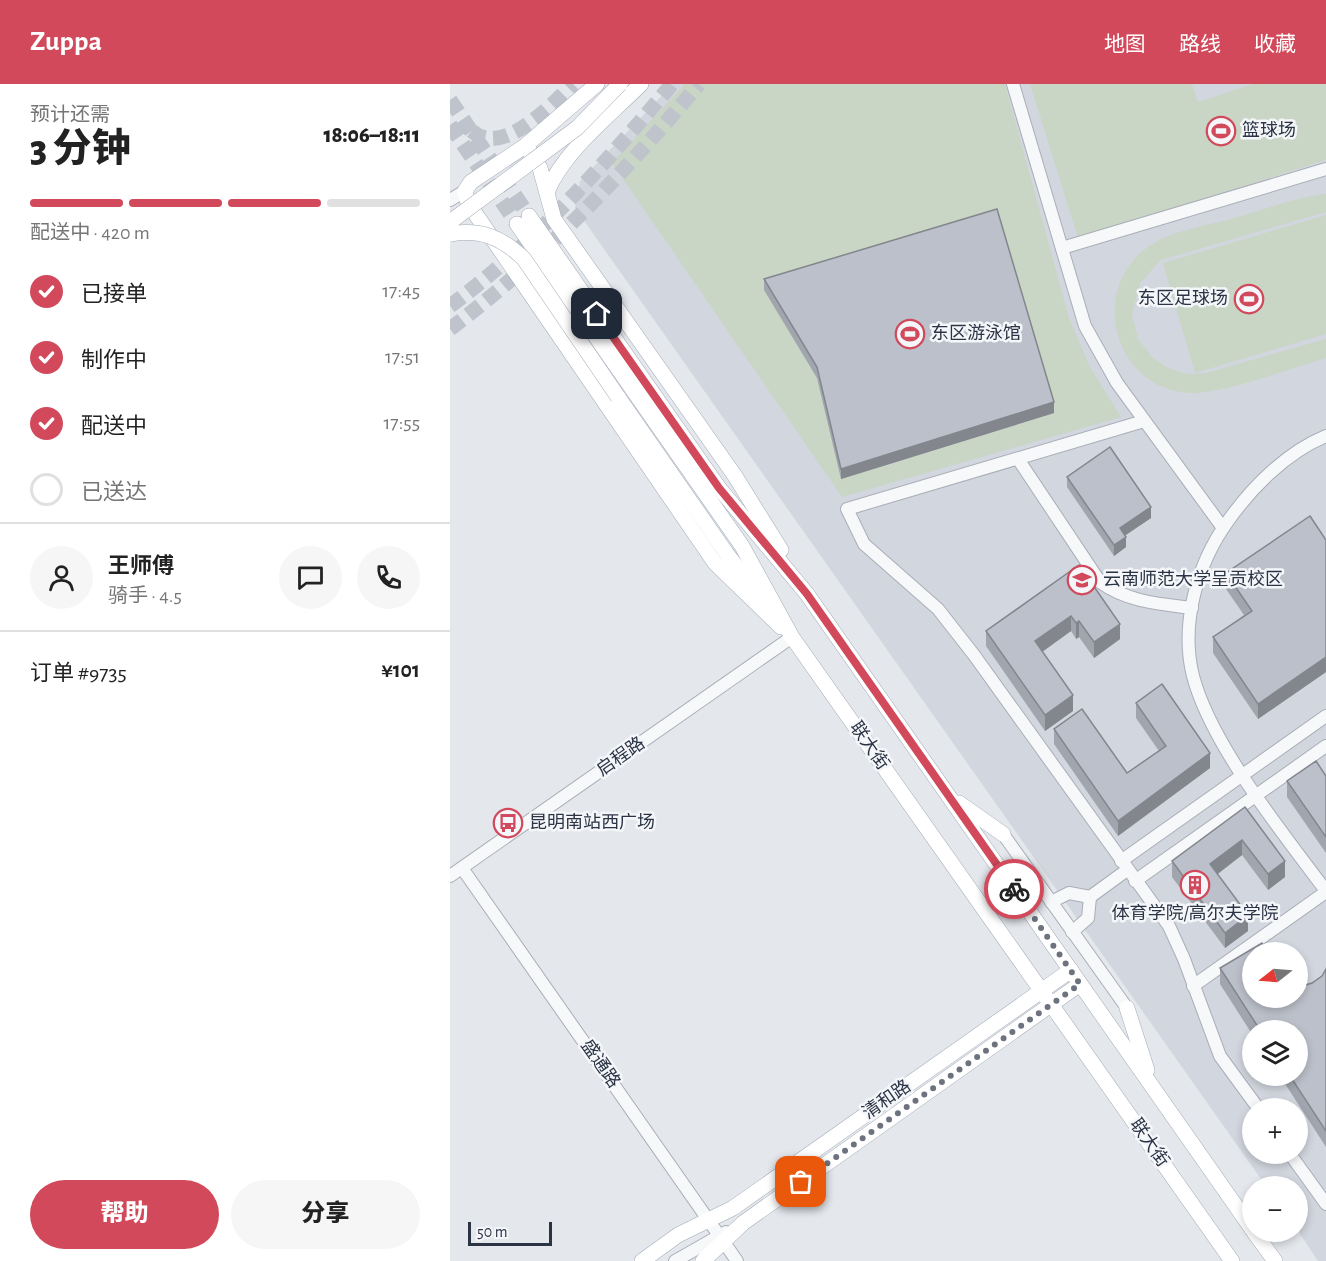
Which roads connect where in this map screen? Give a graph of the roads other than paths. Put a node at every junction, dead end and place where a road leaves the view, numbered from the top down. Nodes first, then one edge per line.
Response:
1 (597, 84) edge
2 (620, 84) edge
3 (641, 84) edge
4 (1013, 84) edge
5 (525, 146) junction
6 (1326, 169) edge
7 (465, 191) junction
8 (547, 192) junction
9 (450, 200) edge
10 (476, 216) junction
11 (450, 217) edge
12 (450, 222) edge
13 (450, 234) edge
14 (1062, 248) junction
15 (1144, 422) junction
16 (1326, 436) edge
17 (1018, 459) junction
18 (1222, 528) junction
19 (807, 594) junction
20 (1192, 608) junction
21 (792, 638) junction
22 (1326, 716) edge
23 (1326, 746) edge
24 (1243, 774) junction
25 (948, 795) junction
26 (1257, 795) junction
27 (1003, 834) joint
28 (1124, 865) junction
29 (462, 868) junction
30 (450, 876) edge
31 (1135, 881) junction
32 (1326, 892) edge
33 (1090, 897) junction
34 (1051, 903) junction
35 (1072, 932) junction
36 (1071, 970) junction
37 (1080, 984) junction
38 (1193, 986) junction
39 (1043, 990) junction
40 (1053, 1004) junction
41 (1127, 1008) joint
42 (1153, 1087) junction
43 (1251, 1098) edge
44 (1297, 1164) edge
45 (1326, 1204) edge
46 (1242, 1214) edge
47 (716, 1231) junction
48 (1262, 1242) edge
49 (642, 1261) edge
50 (675, 1261) edge
51 (703, 1261) edge
52 (737, 1261) edge
53 (1232, 1261) edge
54 (1275, 1261) edge

1 - 5 main road
2 - 12 main road, bridge
3 - 8 main road
4 - 14 street
5 - 7 main road
5 - 8 main road
6 - 14 street
7 - 9 street
7 - 10 main road
8 - 19 main road
10 - 11 street
10 - 21 main road
13 - 21 main road, bridge
14 - 15 street
15 - 17 street
15 - 18 street
16 - 18 street
17 - 20 street
17 - 28 street
18 - 20 street
19 - 21 main road, 联大街
19 - 25 main road, 联大街
20 - 24 street
21 - 29 street, 启程路
21 - 39 main road, 联大街
22 - 24 street
23 - 26 street
24 - 26 street
24 - 28 street
25 - 27 main road
25 - 36 main road, 联大街
26 - 31 street
26 - 32 street
27 - 34 street
28 - 31 street
28 - 33 street
29 - 30 street, 启程路
29 - 47 street, 盛通路
31 - 38 street
32 - 38 street
33 - 34 street
33 - 35 street
34 - 35 street
35 - 41 street
36 - 37 main road, 联大街
36 - 39 main road, 清和路
37 - 40 main road, 清和路
37 - 42 main road, 联大街
38 - 43 street
39 - 40 main road, 联大街
39 - 47 main road, 清和路
40 - 47 main road, 清和路
40 - 53 main road, 联大街
41 - 42 main road
42 - 46 main road, 联大街
44 - 45 street
47 - 49 main road, 清和路
47 - 50 street, 清和路
47 - 51 main road, 清和路
47 - 52 street, 盛通路
48 - 54 main road, 联大街

